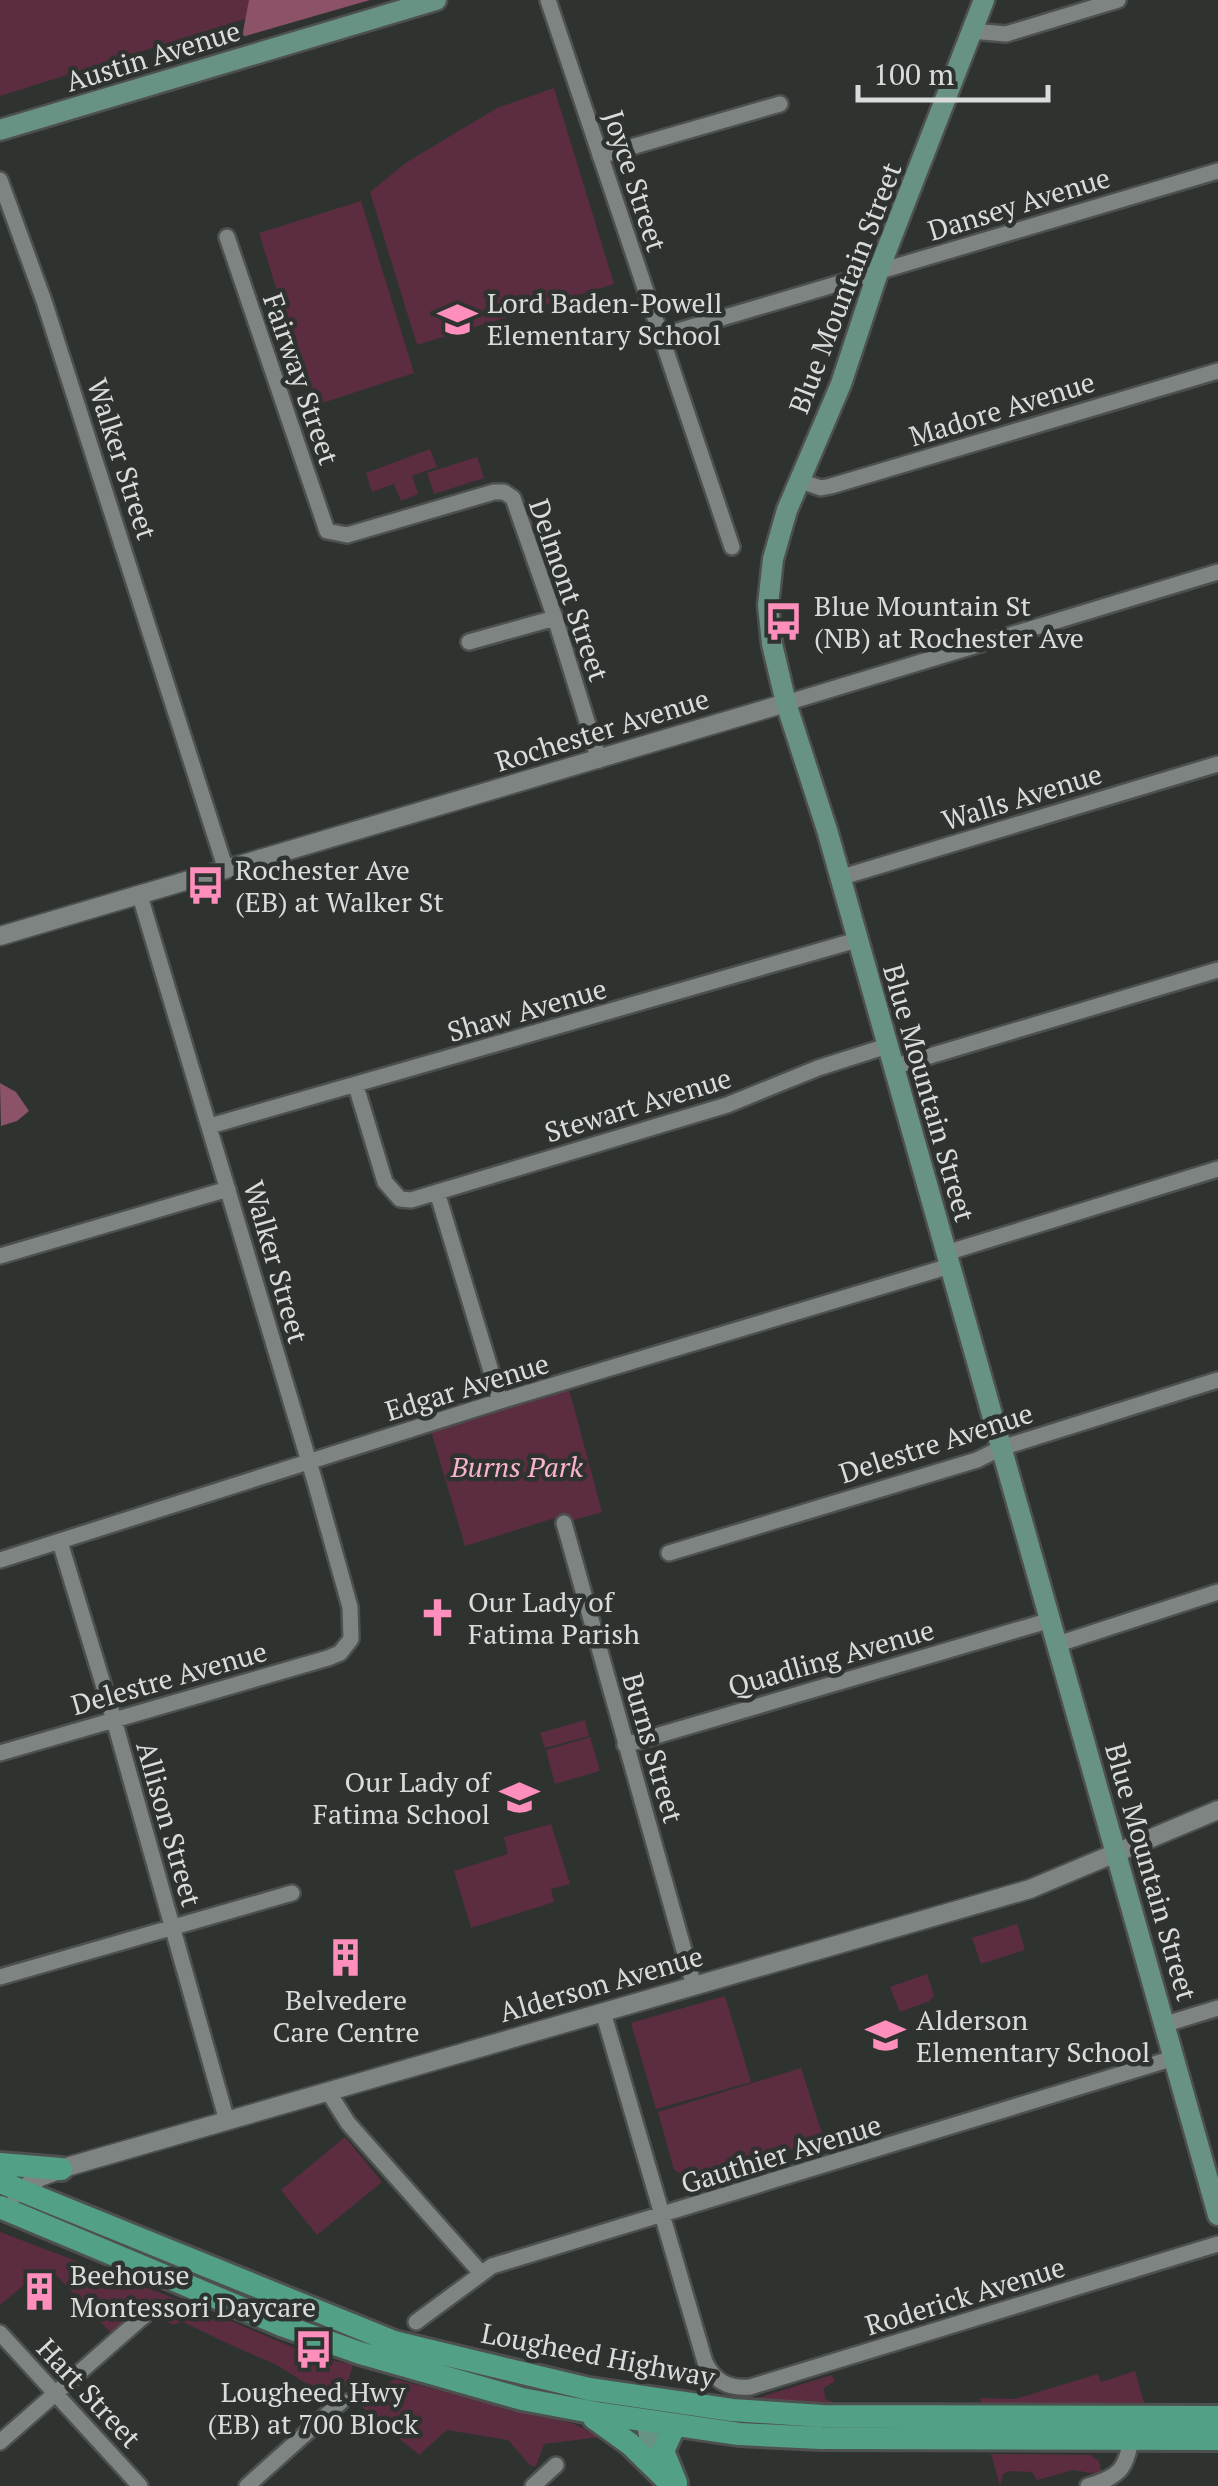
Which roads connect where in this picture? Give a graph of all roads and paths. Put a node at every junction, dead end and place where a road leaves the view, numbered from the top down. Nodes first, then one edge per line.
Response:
1 (436, 0) edge
2 (548, 0) edge
3 (984, 0) edge
4 (1118, 0) edge
5 (972, 32) junction
6 (780, 104) dead end
7 (0, 130) edge
8 (600, 156) junction
9 (1218, 171) edge
10 (0, 180) edge
11 (227, 237) dead end
12 (878, 272) junction
13 (660, 336) junction
14 (1218, 371) edge
15 (800, 481) junction
16 (508, 494) joint
17 (732, 547) dead end
18 (1218, 572) edge
19 (555, 618) junction
20 (469, 642) dead end
21 (786, 703) junction
22 (599, 760) junction
23 (1218, 764) edge
24 (226, 870) junction
25 (840, 878) junction
26 (140, 896) junction
27 (0, 936) edge
28 (856, 940) junction
29 (1218, 970) edge
30 (890, 1057) junction
31 (356, 1086) junction
32 (210, 1126) junction
33 (1218, 1168) edge
34 (228, 1190) junction
35 (437, 1192) junction
36 (0, 1256) edge
37 (948, 1260) junction
38 (1218, 1380) edge
39 (500, 1401) junction
40 (1001, 1448) junction
41 (310, 1464) junction
42 (564, 1523) dead end
43 (60, 1542) junction
44 (669, 1553) dead end
45 (0, 1560) edge
46 (1218, 1592) edge
47 (1051, 1620) junction
48 (1058, 1644) junction
49 (348, 1645) joint
50 (114, 1720) junction
51 (625, 1745) junction
52 (0, 1752) edge
53 (1218, 1810) edge
54 (1117, 1853) junction
55 (292, 1893) dead end
56 (172, 1926) junction
57 (0, 1976) edge
58 (694, 1986) junction
59 (1218, 2008) edge
60 (603, 2012) junction
61 (1166, 2024) junction
62 (1174, 2058) junction
63 (329, 2093) junction
64 (227, 2121) junction
65 (0, 2164) edge
66 (65, 2168) junction
67 (11, 2186) edge
68 (0, 2207) edge
69 (1218, 2214) edge
70 (76, 2215) junction
71 (662, 2216) junction
72 (1218, 2244) edge
73 (481, 2273) junction
74 (146, 2314) dead end
75 (416, 2322) dead end
76 (0, 2333) edge
77 (57, 2394) junction
78 (627, 2396) junction
79 (342, 2401) dead end
80 (582, 2410) junction
81 (1218, 2416) edge
82 (647, 2422) junction
83 (674, 2427) junction
84 (1131, 2437) junction
85 (1218, 2439) edge
86 (0, 2442) edge
87 (556, 2465) dead end
88 (140, 2486) edge
89 (246, 2486) edge
90 (533, 2486) edge
91 (675, 2486) edge
92 (1088, 2486) edge

1 - 7 main road, Austin Avenue
2 - 8 street, Joyce Street
3 - 5 main road, Blue Mountain Street
4 - 5 street
5 - 12 main road, Blue Mountain Street
6 - 8 street
8 - 13 street, Joyce Street
9 - 12 street, Dansey Avenue
10 - 24 street, Walker Street
11 - 16 street, Fairway Street
12 - 13 street, Dansey Avenue
12 - 15 main road, Blue Mountain Street
13 - 17 street, Joyce Street
14 - 15 street, Madore Avenue
15 - 21 main road, Blue Mountain Street
16 - 19 street, Delmont Street
18 - 21 street, Rochester Avenue
19 - 20 street
19 - 22 street, Delmont Street
21 - 22 street, Rochester Avenue
21 - 25 main road, Blue Mountain Street
22 - 24 street, Rochester Avenue
23 - 25 street, Walls Avenue
24 - 26 street, Rochester Avenue
25 - 28 main road, Blue Mountain Street
26 - 27 street, Rochester Avenue
26 - 32 street, Walker Street
28 - 30 main road, Blue Mountain Street
28 - 31 street, Shaw Avenue
29 - 30 street, Stewart Avenue
30 - 35 street, Stewart Avenue
30 - 37 main road, Blue Mountain Street
31 - 32 street, Shaw Avenue
31 - 35 street, Stewart Avenue
32 - 34 street, Walker Street
33 - 37 street, Edgar Avenue
34 - 36 street
34 - 41 street, Walker Street
35 - 39 street
37 - 39 street, Edgar Avenue
37 - 40 main road, Blue Mountain Street
38 - 40 street, Delestre Avenue
39 - 41 street, Edgar Avenue
40 - 44 street, Delestre Avenue
40 - 47 main road, Blue Mountain Street
41 - 43 street, Edgar Avenue
41 - 49 street, Walker Street
42 - 51 street, Burns Street
43 - 45 street, Edgar Avenue
43 - 50 street, Allison Street
46 - 48 street
47 - 48 main road, Blue Mountain Street
47 - 51 street, Quadling Avenue
48 - 54 main road, Blue Mountain Street
49 - 50 street, Delestre Avenue
50 - 52 street, Delestre Avenue
50 - 56 street, Allison Street
51 - 58 street, Burns Street
53 - 54 street, Alderson Avenue
54 - 58 street, Alderson Avenue
54 - 61 main road, Blue Mountain Street
55 - 56 street
56 - 57 street
56 - 64 street, Allison Street
58 - 60 street, Alderson Avenue
59 - 61 street
60 - 63 street, Alderson Avenue
60 - 71 street
61 - 62 main road, Blue Mountain Street
62 - 69 main road, Blue Mountain Street
62 - 71 street, Gauthier Avenue
63 - 64 street, Alderson Avenue
63 - 73 street
64 - 66 street, Alderson Avenue
65 - 66 main road
66 - 67 street, Alderson Avenue
66 - 70 main road
67 - 68 street, Alderson Avenue
67 - 70 main road, Lougheed Highway
68 - 80 main road, Lougheed Highway
70 - 78 main road, Lougheed Highway
71 - 72 street, Roderick Avenue
71 - 73 street, Gauthier Avenue
73 - 75 street, Gauthier Avenue
74 - 77 street
76 - 77 street, Hart Street
77 - 86 street
77 - 88 street, Hart Street
78 - 81 main road, Lougheed Highway
78 - 82 main road
79 - 89 street
80 - 82 main road, Lougheed Highway
80 - 91 main road
82 - 83 main road, Lougheed Highway
82 - 91 main road
83 - 84 main road, Lougheed Highway
83 - 91 main road
84 - 85 main road, Lougheed Highway
84 - 92 street
87 - 90 street

